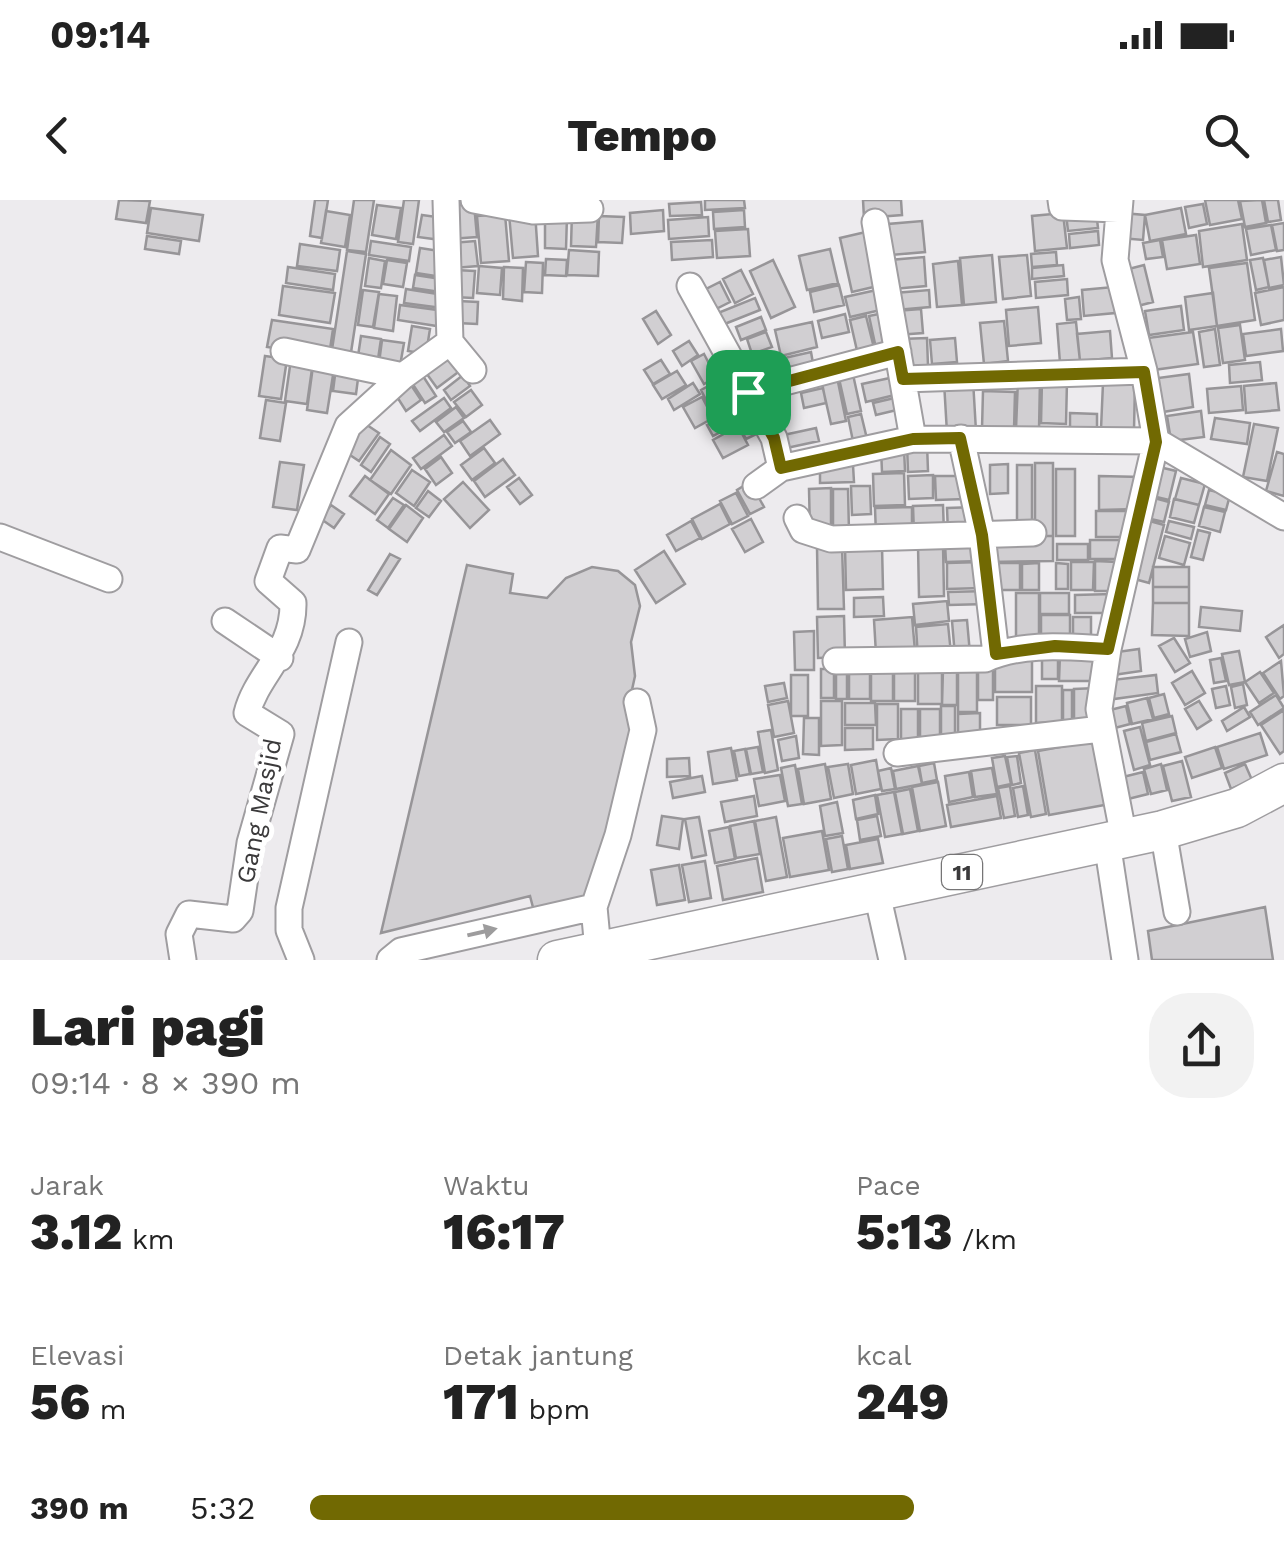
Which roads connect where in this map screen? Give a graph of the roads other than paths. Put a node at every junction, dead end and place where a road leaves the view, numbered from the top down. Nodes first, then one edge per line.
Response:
1 (446, 200) edge
2 (474, 200) edge
3 (1061, 200) edge
4 (1119, 204) edge
5 (534, 206) edge
6 (590, 209) dead end
7 (875, 222) dead end
8 (690, 286) dead end
9 (450, 342) junction
10 (284, 352) dead end
11 (898, 352) junction
12 (472, 370) dead end
13 (1144, 372) junction
14 (402, 376) junction
15 (903, 379) junction
16 (748, 392) junction
17 (960, 438) junction
18 (913, 439) junction
19 (1154, 452) junction
20 (781, 468) junction
21 (756, 486) dead end
22 (1284, 517) edge
23 (796, 518) dead end
24 (1034, 534) dead end
25 (982, 535) junction
26 (0, 537) edge
27 (109, 578) dead end
28 (225, 622) dead end
29 (348, 642) dead end
30 (1108, 649) junction
31 (996, 654) junction
32 (280, 658) junction
33 (836, 661) dead end
34 (637, 702) dead end
35 (1102, 729) junction
36 (897, 754) dead end
37 (1284, 782) edge
38 (1163, 830) junction
39 (1116, 840) junction
40 (876, 889) junction
41 (594, 906) junction
42 (1177, 912) dead end
43 (614, 947) junction
44 (183, 960) edge
45 (301, 960) edge
46 (390, 960) edge
47 (558, 960) edge
48 (892, 960) edge
49 (1125, 960) edge

1 - 9 street
2 - 5 street
3 - 4 street
4 - 13 street
5 - 6 street
7 - 11 street
8 - 16 street
9 - 12 street
9 - 14 street
10 - 14 street
11 - 15 street
11 - 16 street
13 - 15 street
13 - 19 street
14 - 32 street, Gang Masjid
15 - 18 street
16 - 20 street
17 - 18 street
17 - 19 street
17 - 25 street
18 - 20 street
19 - 22 street
19 - 30 street
20 - 21 street
23 - 25 street
24 - 25 street
25 - 31 street
26 - 27 street
28 - 32 street
29 - 45 street
30 - 31 street
30 - 35 street
31 - 33 street
32 - 44 street, Gang Masjid
34 - 41 street
35 - 36 street
35 - 39 street
37 - 38 highway, 11
38 - 39 highway, 11
38 - 42 street
39 - 40 highway, 11
39 - 49 street
40 - 43 highway, 11
40 - 48 street
41 - 43 street
46 -> 41 street
43 - 47 highway, 11

